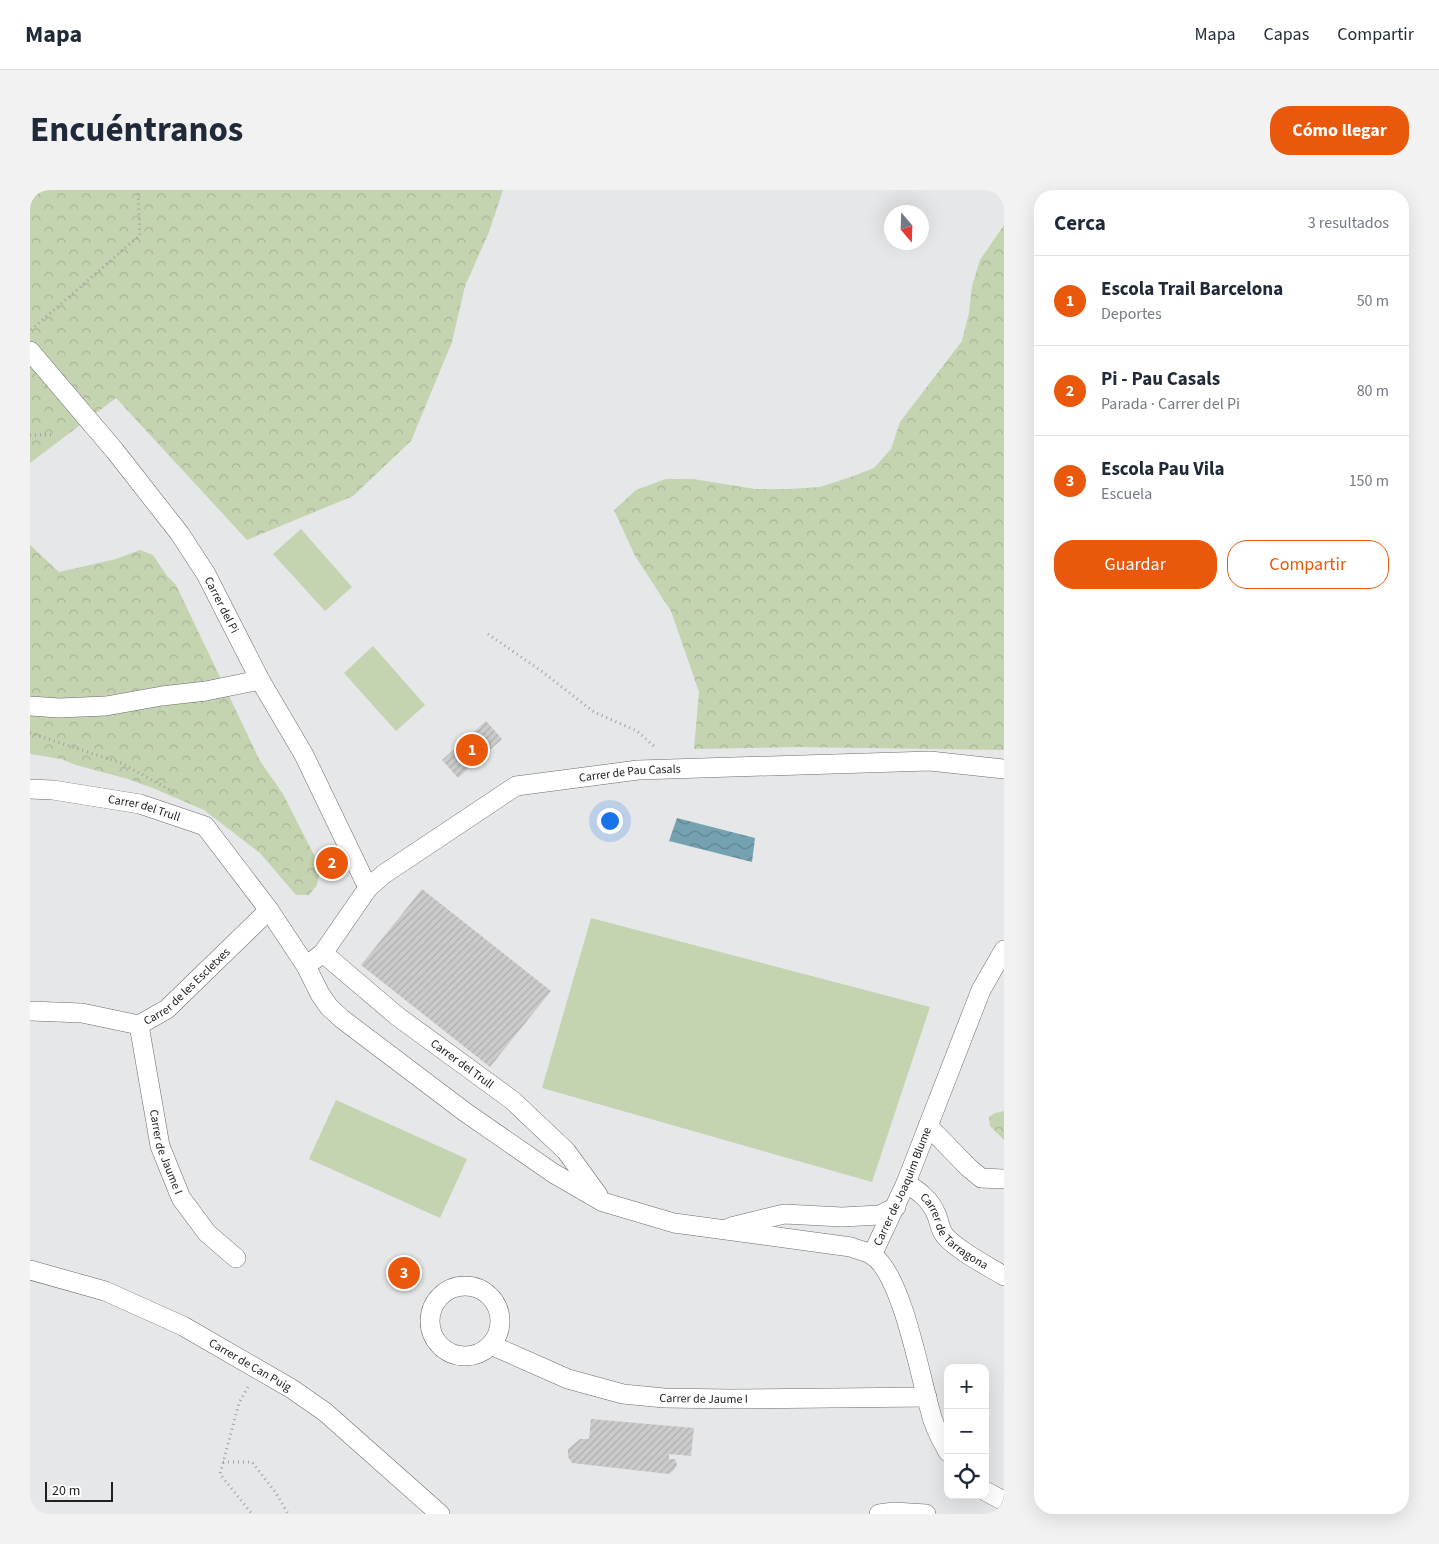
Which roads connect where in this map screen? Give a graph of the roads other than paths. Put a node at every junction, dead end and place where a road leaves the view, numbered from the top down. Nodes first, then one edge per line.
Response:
1 (30, 351) edge
2 (260, 680) junction
3 (30, 706) edge
4 (1004, 769) edge
5 (30, 789) edge
6 (368, 888) junction
7 (269, 910) junction
8 (1004, 950) edge
9 (323, 953) junction
10 (306, 966) junction
11 (30, 1011) edge
12 (139, 1025) junction
13 (928, 1126) junction
14 (1004, 1179) edge
15 (906, 1183) junction
16 (603, 1202) junction
17 (896, 1206) junction
18 (718, 1230) junction
19 (872, 1255) junction
20 (236, 1258) dead end
21 (30, 1270) edge
22 (1004, 1276) edge
23 (491, 1344) dead end
24 (927, 1397) junction
25 (944, 1443) edge
26 (989, 1493) edge
27 (1004, 1502) edge
28 (440, 1514) edge
29 (879, 1514) edge
30 (926, 1514) edge

1 - 2 street, Carrer del Pi
2 - 3 street
2 - 6 street, Carrer del Pi
4 - 6 street, Carrer de Pau Casals
5 - 7 street, Carrer del Trull
6 - 9 street, Carrer de Pau Casals
7 - 10 street, Carrer del Trull
7 - 12 street, Carrer de les Escletxes
8 - 13 street, Carrer de Joaquim Blume
9 - 10 street
9 - 16 street, Carrer del Trull
10 - 16 street, Carrer del Trull
11 - 12 street, Carrer de les Escletxes
12 - 20 street, Carrer de Jaume I
13 - 14 street
13 - 15 street, Carrer de Joaquim Blume
15 - 17 street, Carrer de Joaquim Blume
15 - 22 street, Carrer de Tarragona
16 - 18 street, Carrer del Trull
17 - 18 street, Carrer del Trull
17 - 19 street, Carrer de Joaquim Blume
18 - 19 street, Carrer del Trull
19 - 24 street, Carrer de Joaquim Blume
21 - 28 street, Carrer de Can Puig
23 - 24 street, Carrer de Jaume I
24 - 25 street, Carrer de Joaquim Blume
26 - 27 street
29 - 30 street

